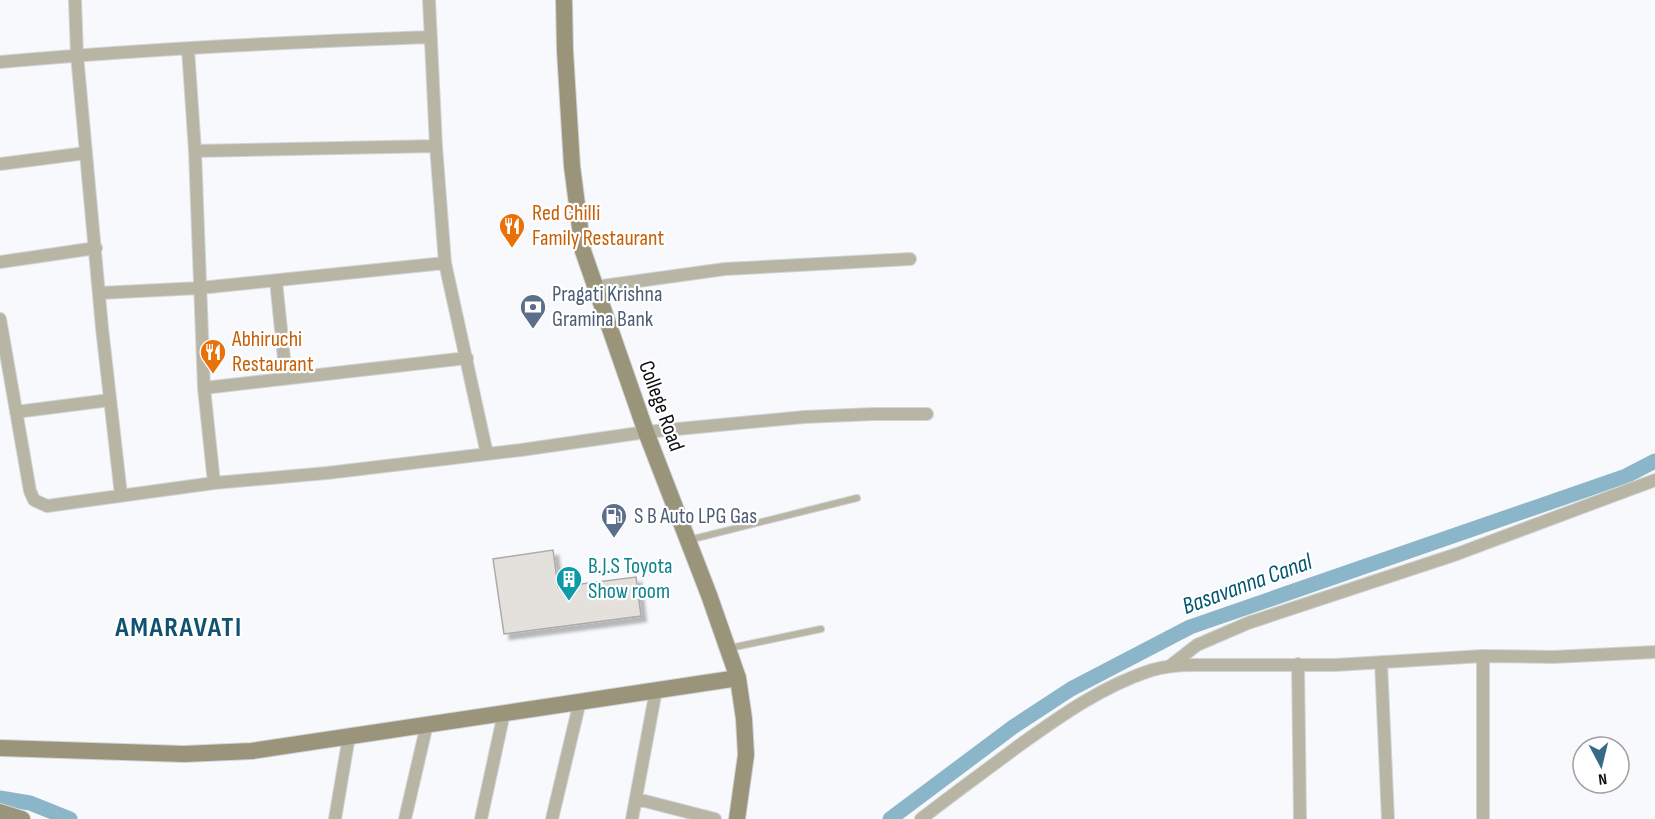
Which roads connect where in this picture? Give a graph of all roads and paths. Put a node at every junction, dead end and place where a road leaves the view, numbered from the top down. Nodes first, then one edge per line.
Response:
1 (75, 0) edge
2 (429, 0) edge
3 (564, 0) edge
4 (431, 37) junction
5 (188, 49) junction
6 (77, 55) junction
7 (0, 62) edge
8 (436, 146) junction
9 (195, 151) junction
10 (86, 153) junction
11 (0, 164) edge
12 (96, 248) junction
13 (910, 259) dead end
14 (0, 262) edge
15 (445, 263) junction
16 (276, 281) junction
17 (200, 288) junction
18 (595, 288) junction
19 (100, 293) junction
20 (0, 319) edge
21 (467, 358) junction
22 (286, 378) junction
23 (204, 388) junction
24 (110, 399) junction
25 (16, 412) junction
26 (927, 414) dead end
27 (646, 432) junction
28 (487, 454) junction
29 (1655, 480) edge
30 (214, 483) junction
31 (121, 495) junction
32 (857, 498) dead end
33 (688, 541) junction
34 (821, 629) dead end
35 (728, 649) junction
36 (1655, 652) edge
37 (1483, 656) junction
38 (1381, 662) junction
39 (1298, 664) junction
40 (1170, 666) junction
41 (738, 678) junction
42 (656, 690) junction
43 (580, 701) junction
44 (504, 713) junction
45 (427, 724) junction
46 (349, 736) junction
47 (0, 748) edge
48 (637, 799) junction
49 (0, 812) edge
50 (21, 819) edge
51 (335, 819) edge
52 (405, 819) edge
53 (481, 819) edge
54 (552, 819) edge
55 (632, 819) edge
56 (715, 819) edge
57 (737, 819) edge
58 (921, 819) edge
59 (1300, 819) edge
60 (1388, 819) edge
61 (1483, 819) edge

1 - 6 street
2 - 4 street
3 - 18 main road, College Road
4 - 5 street
4 - 8 street
5 - 6 street
5 - 9 street
6 - 7 street
6 - 10 street
8 - 9 street
8 - 15 street
9 - 17 street
10 - 11 street
10 - 12 street
12 - 14 street
12 - 19 street
13 - 18 street
15 - 16 street
15 - 21 street
16 - 17 street
16 - 22 street
17 - 19 street
17 - 23 street
18 - 27 main road, College Road
19 - 24 street
20 - 25 street
21 - 22 street
21 - 28 street
22 - 23 street
23 - 30 street
24 - 25 street
24 - 31 street
25 - 31 street
26 - 27 street
27 - 28 street
27 - 33 main road, College Road
28 - 30 street
29 - 40 street
30 - 31 street
32 - 33 lane
33 - 35 main road, College Road
34 - 35 lane
35 - 41 main road, College Road
36 - 37 street
37 - 38 street
37 - 61 street
38 - 39 street
38 - 60 street
39 - 40 street
39 - 59 street
40 - 58 street
41 - 42 main road
41 - 57 main road, College Road
42 - 43 main road
42 - 48 street
43 - 44 main road
43 - 54 street
44 - 45 main road
44 - 53 street
45 - 46 main road
45 - 52 street
46 - 47 main road
46 - 51 street
48 - 55 street
48 - 56 street
49 - 50 main road

